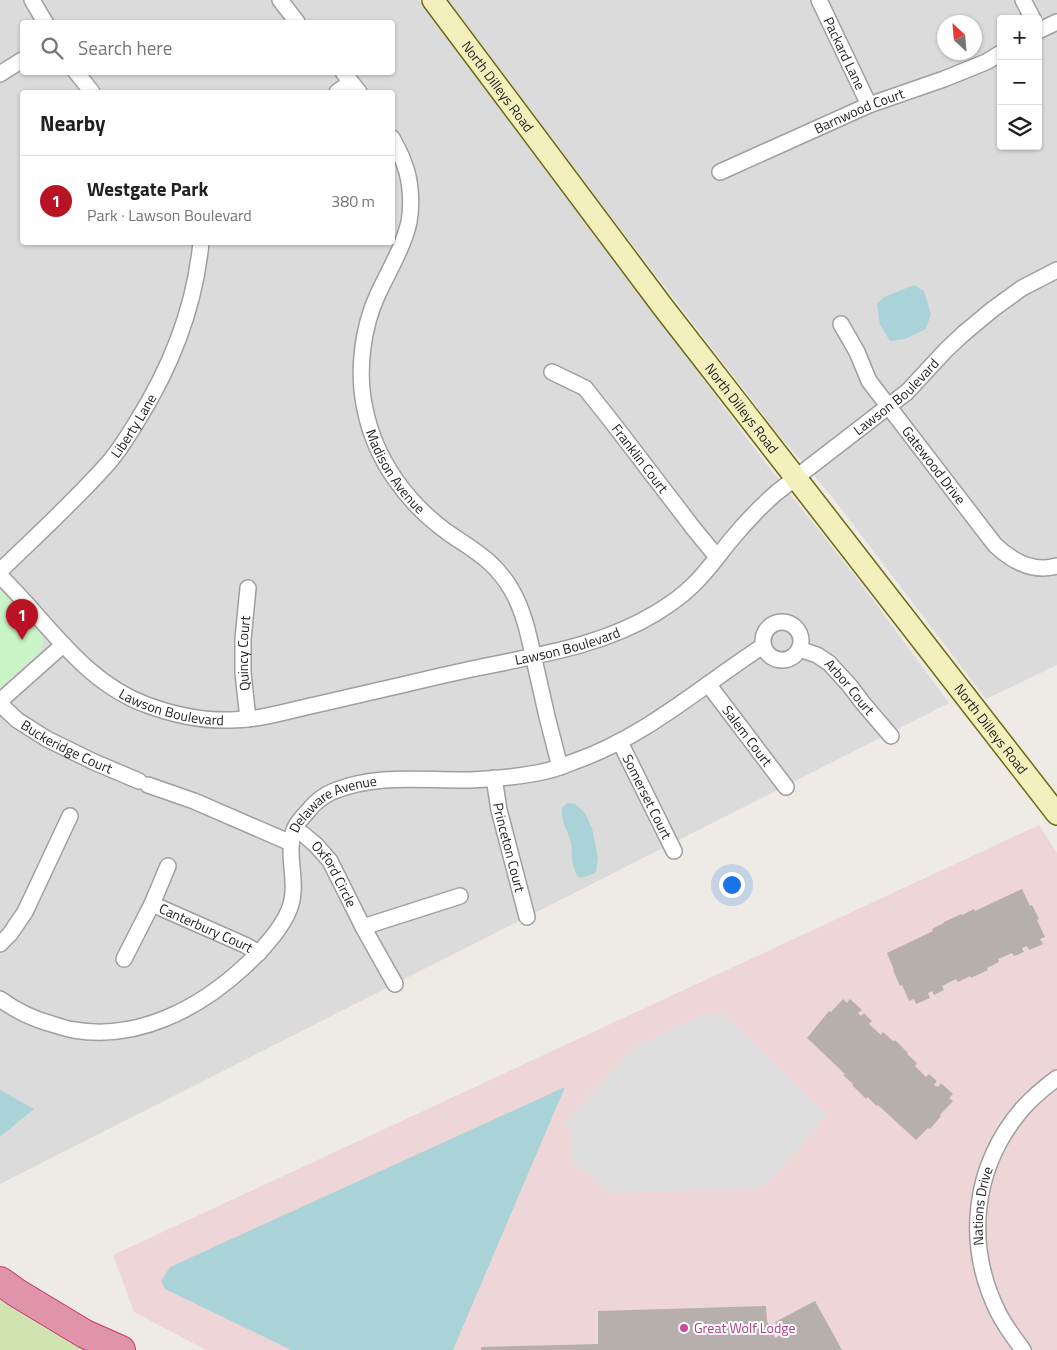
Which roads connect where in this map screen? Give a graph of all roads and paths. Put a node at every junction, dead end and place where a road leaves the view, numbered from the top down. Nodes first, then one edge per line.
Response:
1 (32, 0) edge
2 (280, 0) edge
3 (433, 0) edge
4 (819, 0) edge
5 (1023, 0) edge
6 (1031, 15) edge
7 (44, 20) edge
8 (295, 20) edge
9 (1057, 22) edge
10 (1042, 26) edge
11 (997, 56) edge
12 (20, 61) edge
13 (0, 74) edge
14 (78, 75) edge
15 (351, 82) edge
16 (90, 90) edge
17 (340, 90) edge
18 (869, 106) junction
19 (395, 144) edge
20 (720, 172) dead end
21 (201, 245) edge
22 (1056, 272) edge
23 (841, 324) dead end
24 (552, 372) dead end
25 (888, 407) junction
26 (796, 477) junction
27 (717, 557) junction
28 (1057, 566) edge
29 (0, 571) edge
30 (0, 576) edge
31 (248, 588) dead end
32 (63, 645) junction
33 (763, 646) junction
34 (799, 649) junction
35 (533, 657) junction
36 (708, 684) junction
37 (0, 702) edge
38 (248, 719) junction
39 (891, 736) dead end
40 (620, 742) junction
41 (560, 767) junction
42 (494, 778) junction
43 (786, 787) dead end
44 (194, 801) joint
45 (1057, 814) edge
46 (70, 816) dead end
47 (293, 837) junction
48 (674, 851) dead end
49 (168, 866) dead end
50 (460, 896) dead end
51 (152, 904) junction
52 (527, 917) dead end
53 (363, 927) junction
54 (0, 944) edge
55 (259, 953) junction
56 (124, 959) dead end
57 (395, 984) dead end
58 (0, 999) edge
59 (1057, 1078) edge
60 (0, 1281) edge
61 (121, 1350) edge
62 (1024, 1350) edge

1 - 7 street
2 - 8 street
3 - 26 street, North Dilleys Road
4 - 18 street, Packard Lane
5 - 6 street
9 - 10 street
11 - 18 street, Barnwood Court
12 - 13 street
14 - 16 street
15 - 17 street
18 - 20 street, Barnwood Court
19 - 35 street, Madison Avenue
21 - 29 street, Liberty Lane
22 - 25 street, Lawson Boulevard
23 - 25 street, Gatewood Drive
24 - 27 street, Franklin Court
25 - 26 street, Lawson Boulevard
25 - 28 street, Gatewood Drive
26 - 27 street, Lawson Boulevard
26 - 45 street, North Dilleys Road
27 - 35 street, Lawson Boulevard
30 - 32 street, Lawson Boulevard
31 - 38 street, Quincy Court
32 - 37 street
32 - 38 street, Lawson Boulevard
33 - 34 street
33 - 34 street
33 - 36 street, Delaware Avenue
34 - 39 street, Arbor Court
35 - 38 street, Lawson Boulevard
35 - 41 street, Madison Avenue
36 - 40 street, Delaware Avenue
36 - 43 street, Salem Court
37 - 44 street, Buckeridge Court
40 - 41 street, Delaware Avenue
40 - 48 street, Somerset Court
41 - 42 street, Delaware Avenue
42 - 47 street, Delaware Avenue
42 - 52 street, Princeton Court
44 - 47 street, Oxford Circle
46 - 54 street
47 - 53 street, Oxford Circle
47 - 55 street, Delaware Avenue
49 - 51 street, Canterbury Court
50 - 53 street
51 - 55 street, Canterbury Court
51 - 56 street, Canterbury Court
53 - 57 street, Oxford Circle
55 - 58 street, Delaware Avenue
59 - 62 street, Nations Drive
60 - 61 highway

